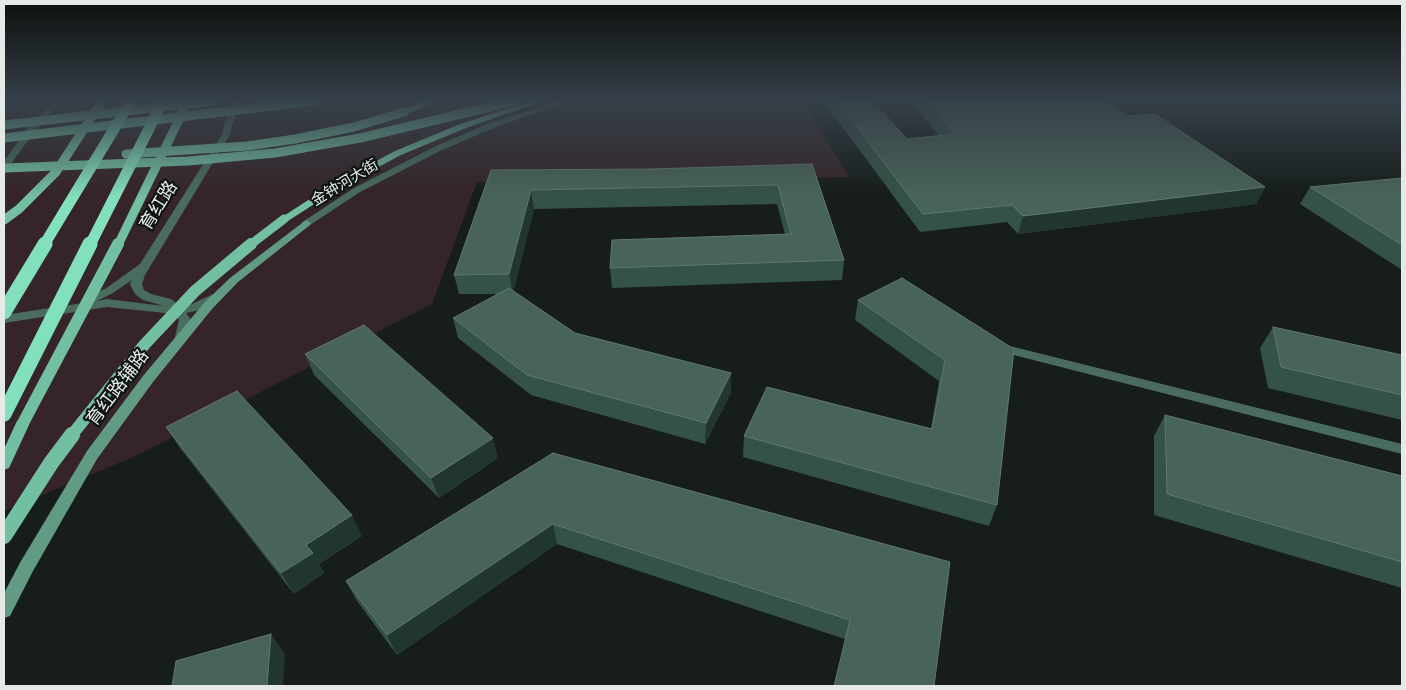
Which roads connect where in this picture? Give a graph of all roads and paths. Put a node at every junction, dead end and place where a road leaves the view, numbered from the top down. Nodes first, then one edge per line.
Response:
1 (30, 133) edge
2 (44, 133) edge
3 (81, 133) edge
4 (112, 133) edge
5 (147, 133) edge
6 (172, 133) edge
7 (225, 133) edge
8 (320, 133) edge
9 (380, 133) edge
10 (445, 133) edge
11 (473, 133) edge
12 (4, 138) edge
13 (4, 160) edge
14 (4, 168) edge
15 (4, 220) edge
16 (306, 223) joint
17 (146, 263) junction
18 (218, 296) junction
19 (71, 308) junction
20 (179, 310) junction
21 (4, 312) edge
22 (4, 318) edge
23 (181, 336) junction
24 (982, 340) edge
25 (4, 414) edge
26 (1402, 449) edge
27 (4, 464) edge
28 (4, 536) edge
29 (4, 610) edge

1 - 14 street
2 - 12 main road, bridge
3 - 15 main road, bridge
4 - 21 highway, bridge
5 - 25 highway, bridge
6 - 27 main road, bridge
7 - 17 street, 育红路
8 - 13 main road, bridge
9 - 14 main road, bridge
10 - 28 main road, bridge
11 - 16 street, 金钟河大街
16 - 18 main road, 育红路辅路
17 - 19 street
17 - 20 street, 育红路
18 - 20 street
18 - 23 main road, 育红路辅路
19 - 20 street
19 - 22 street
20 - 23 street
23 - 29 main road, 育红路辅路
24 - 26 street

